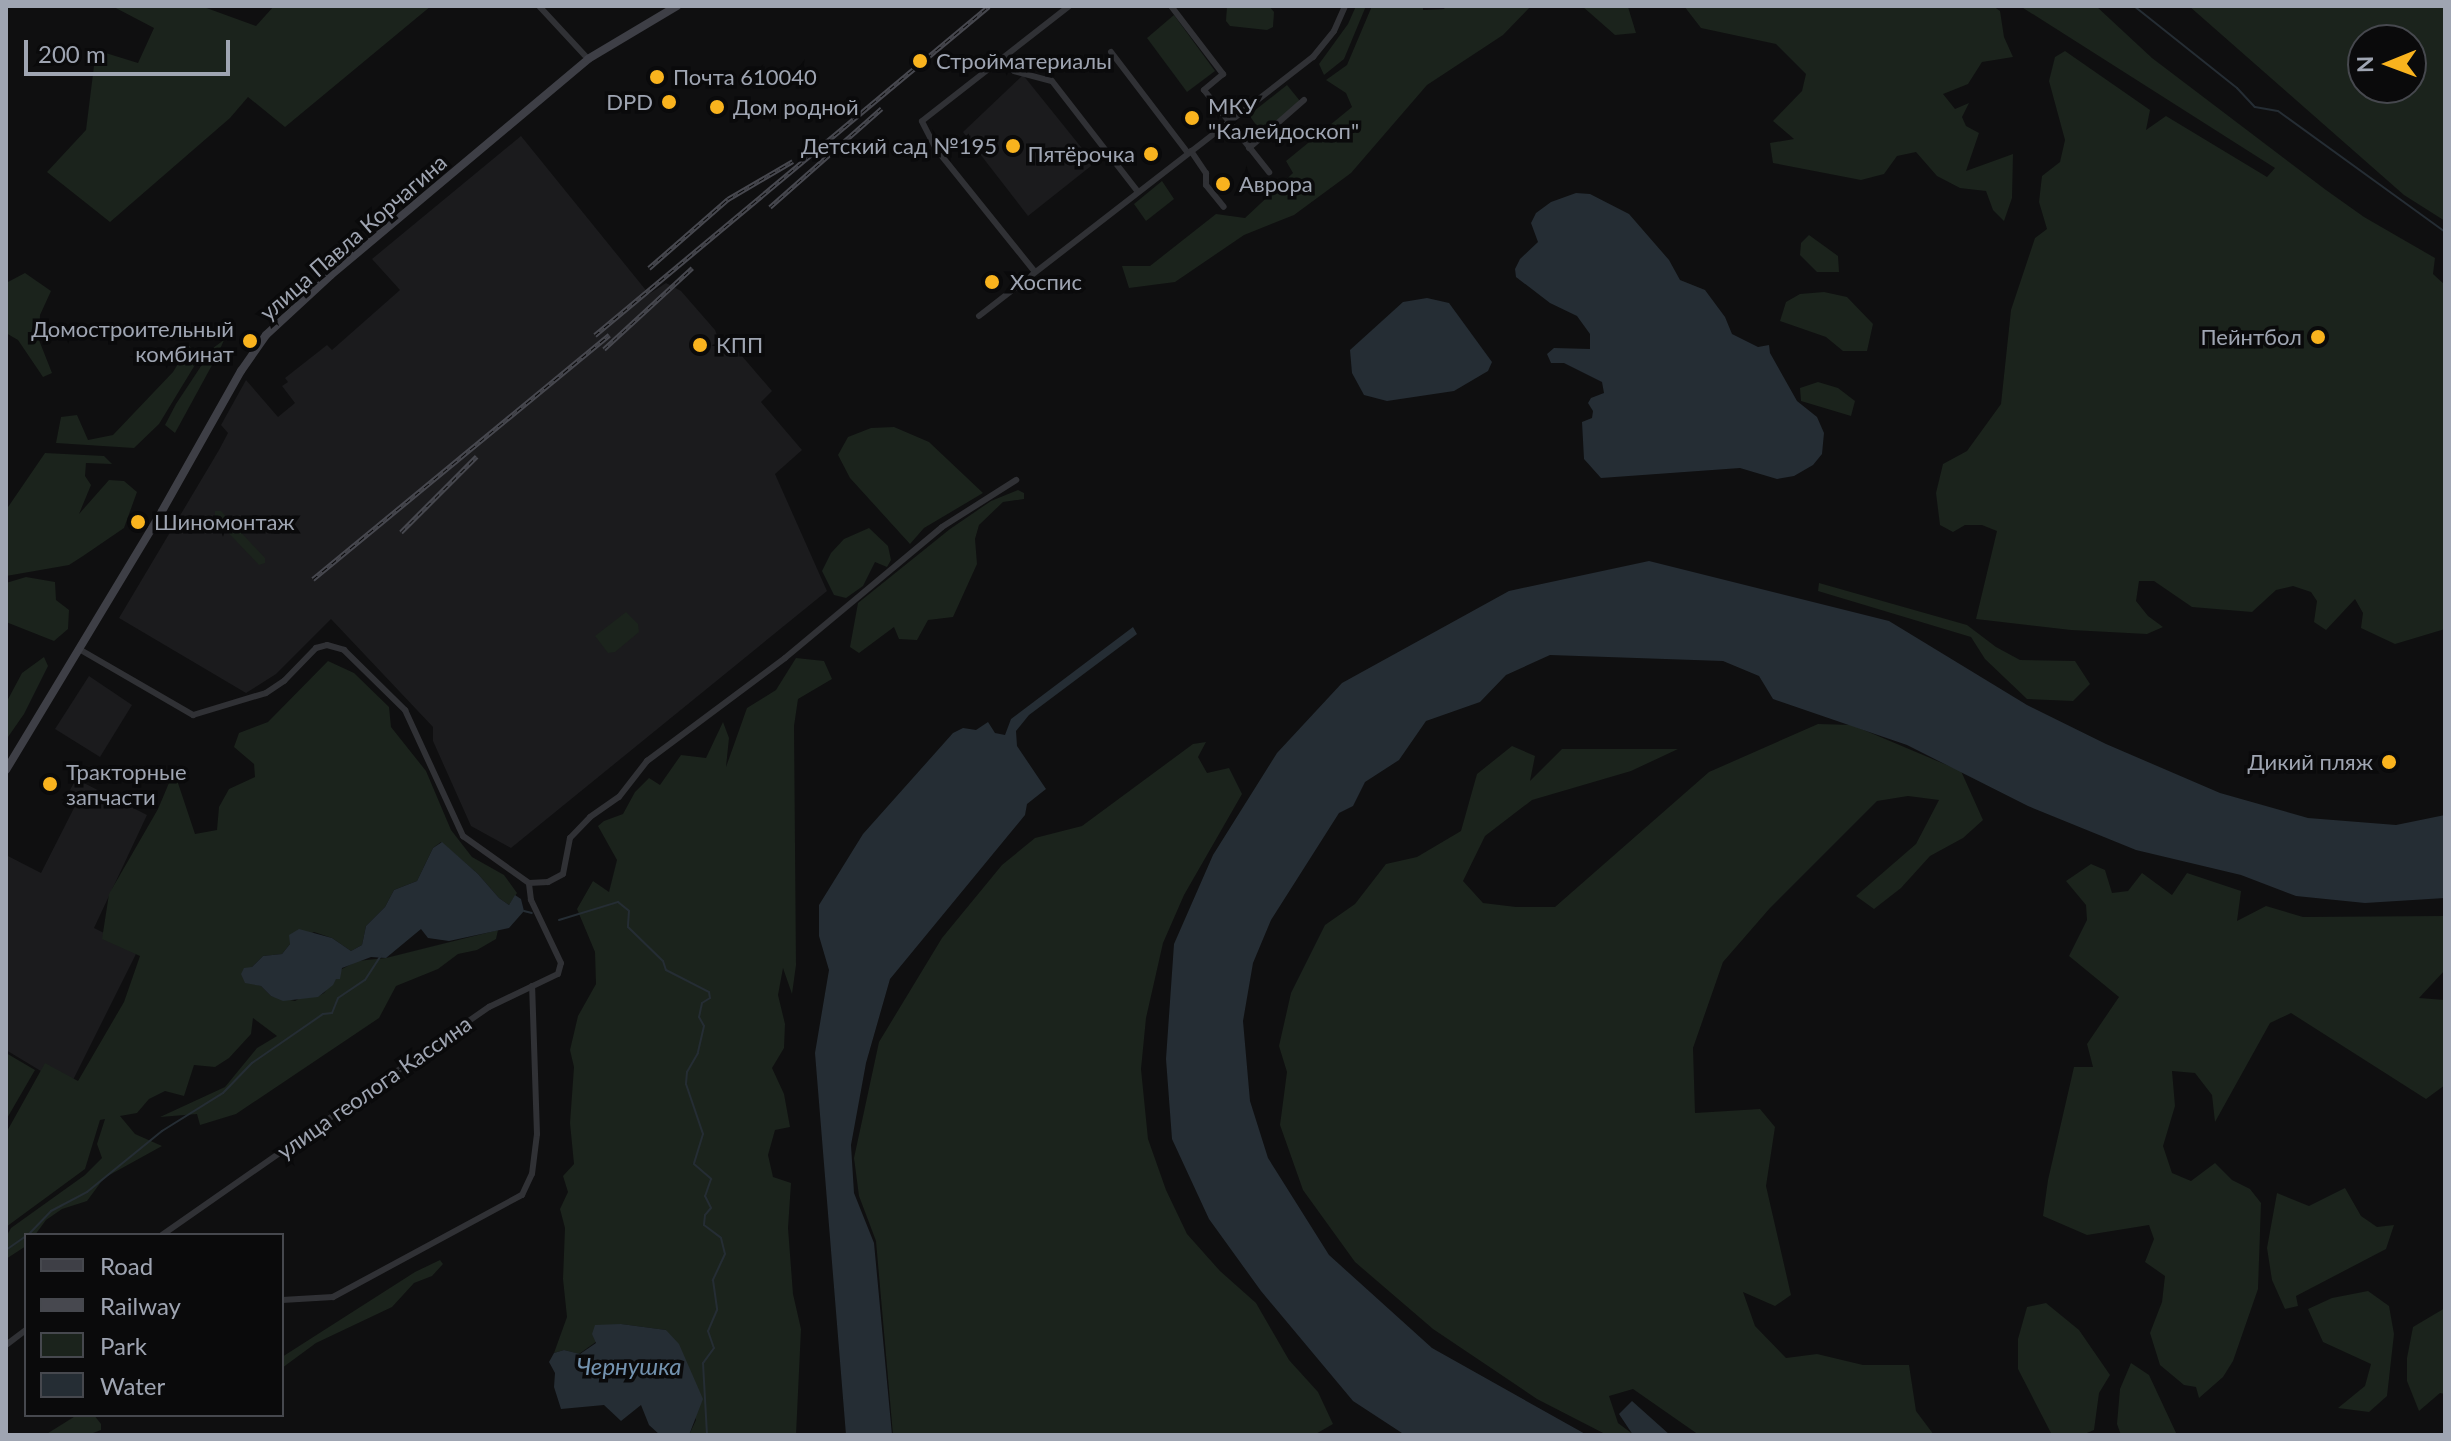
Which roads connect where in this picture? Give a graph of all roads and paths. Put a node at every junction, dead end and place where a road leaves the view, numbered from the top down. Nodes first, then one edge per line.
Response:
1 (539, 6) edge
2 (677, 6) edge
3 (1069, 6) edge
4 (1171, 6) edge
5 (1345, 6) edge
6 (1111, 52) dead end
7 (1004, 58) junction
8 (588, 59) junction
9 (1304, 100) dead end
10 (1228, 123) junction
11 (942, 143) dead end
12 (1249, 148) junction
13 (936, 149) junction
14 (1190, 152) junction
15 (1269, 172) dead end
16 (1138, 192) junction
17 (1224, 207) dead end
18 (1035, 272) junction
19 (979, 316) dead end
20 (1016, 480) dead end
21 (79, 649) junction
22 (6, 770) edge
23 (529, 883) junction
24 (532, 986) junction
25 (165, 1233) edge
26 (284, 1300) edge
27 (24, 1332) edge
28 (6, 1345) edge

1 - 8 street
2 - 8 main road, улица Павла Корчагина
3 - 7 street
4 - 10 street
5 - 10 street
6 - 14 street
7 - 13 street
7 - 16 street
8 - 21 main road, улица Павла Корчагина
9 - 12 street
10 - 12 street
10 - 14 street
11 - 13 street
12 - 15 street
13 - 18 street
14 - 16 street
14 - 17 street
16 - 18 street
18 - 19 street
20 - 23 street
21 - 22 main road, улица Павла Корчагина
21 - 23 street
23 - 24 street, улица геолога Кассина
24 - 25 street, улица геолога Кассина
24 - 26 street
27 - 28 street

